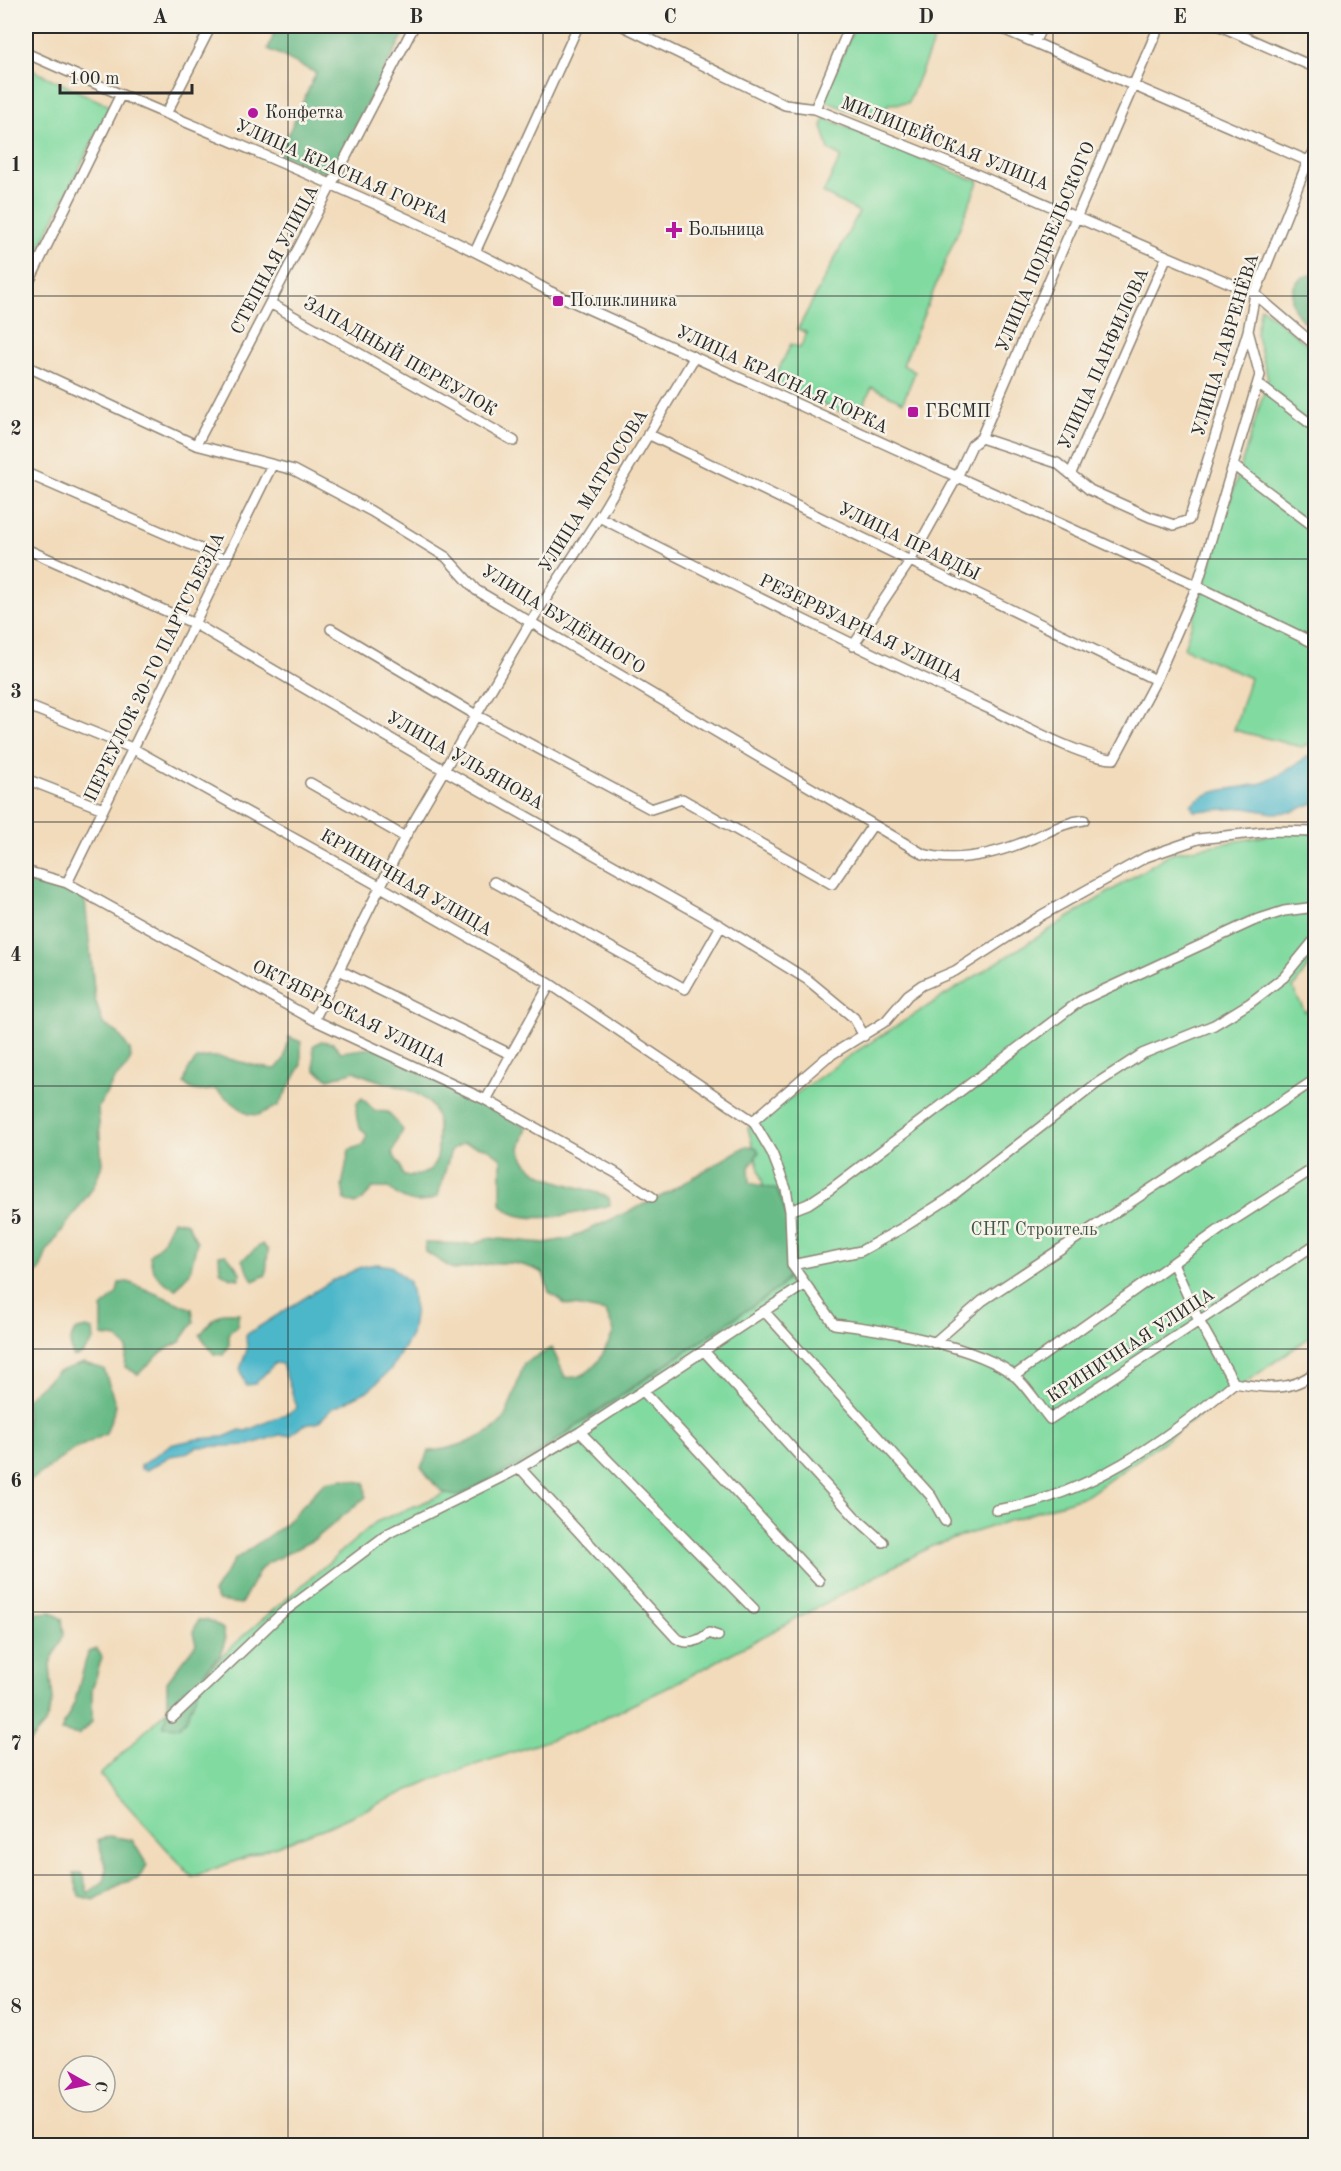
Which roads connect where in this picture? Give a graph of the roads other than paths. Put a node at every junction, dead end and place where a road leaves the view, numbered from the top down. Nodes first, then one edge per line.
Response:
1 (211, 26) edge
2 (414, 26) edge
3 (578, 26) edge
4 (623, 26) edge
5 (850, 26) edge
6 (996, 26) edge
7 (1042, 26) edge
8 (1159, 26) edge
9 (1220, 26) edge
10 (1035, 41) junction
11 (26, 53) edge
12 (1316, 68) edge
13 (1134, 84) junction
14 (120, 96) junction
15 (815, 109) junction
16 (166, 114) junction
17 (1316, 149) edge
18 (1308, 161) junction
19 (333, 184) junction
20 (1077, 216) junction
21 (476, 250) junction
22 (1166, 258) junction
23 (26, 288) edge
24 (1255, 294) junction
25 (270, 303) junction
26 (1248, 331) junction
27 (1316, 346) edge
28 (694, 358) junction
29 (26, 366) edge
30 (1258, 384) junction
31 (1316, 428) edge
32 (648, 434) junction
33 (981, 438) junction
34 (514, 441) dead end
35 (196, 445) junction
36 (272, 465) junction
37 (1234, 466) junction
38 (26, 473) edge
39 (1071, 473) junction
40 (957, 477) junction
41 (599, 517) junction
42 (1316, 528) edge
43 (26, 549) edge
44 (226, 560) junction
45 (910, 561) junction
46 (1197, 585) junction
47 (530, 623) junction
48 (195, 624) junction
49 (331, 629) dead end
50 (1315, 642) edge
51 (853, 646) junction
52 (1156, 680) junction
53 (26, 705) edge
54 (477, 715) junction
55 (132, 748) junction
56 (444, 770) junction
57 (26, 779) edge
58 (310, 783) dead end
59 (103, 809) junction
60 (1084, 820) dead end
61 (872, 826) junction
62 (1316, 832) edge
63 (405, 837) junction
64 (26, 871) edge
65 (494, 882) dead end
66 (67, 883) junction
67 (381, 887) junction
68 (1316, 906) edge
69 (721, 926) junction
70 (1316, 938) edge
71 (339, 970) junction
72 (550, 984) junction
73 (314, 1020) junction
74 (864, 1035) junction
75 (510, 1053) junction
76 (1316, 1079) edge
77 (486, 1100) junction
78 (753, 1121) junction
79 (1316, 1167) edge
80 (652, 1197) dead end
81 (790, 1211) junction
82 (1316, 1244) edge
83 (1173, 1263) junction
84 (792, 1265) junction
85 (804, 1285) junction
86 (764, 1311) junction
87 (1199, 1322) junction
88 (934, 1343) junction
89 (704, 1351) junction
90 (1316, 1371) edge
91 (1014, 1376) junction
92 (1234, 1383) junction
93 (642, 1391) junction
94 (580, 1432) junction
95 (520, 1468) junction
96 (996, 1510) dead end
97 (945, 1521) dead end
98 (883, 1542) dead end
99 (819, 1581) dead end
100 (754, 1609) dead end
101 (718, 1636) dead end
102 (172, 1718) dead end

1 - 16 street
2 - 19 street, СТЕПНАЯ УЛИЦА
3 - 21 street
4 - 15 street, МИЛИЦЕЙСКАЯ УЛИЦА
5 - 15 street
6 - 10 street
7 - 10 street
8 - 13 street, УЛИЦА ПОДБЕЛЬСКОГО
9 - 12 street
10 - 13 street
11 - 14 street, УЛИЦА КРАСНАЯ ГОРКА
13 - 18 street
13 - 20 street, УЛИЦА ПОДБЕЛЬСКОГО
14 - 16 street, УЛИЦА КРАСНАЯ ГОРКА
14 - 23 street
15 - 20 street, МИЛИЦЕЙСКАЯ УЛИЦА
16 - 19 street, УЛИЦА КРАСНАЯ ГОРКА
17 - 18 street, УЛИЦА ЛАВРЕНЁВА
18 - 24 street, УЛИЦА ЛАВРЕНЁВА
19 - 21 street, УЛИЦА КРАСНАЯ ГОРКА
19 - 25 street, СТЕПНАЯ УЛИЦА
20 - 22 street, МИЛИЦЕЙСКАЯ УЛИЦА
20 - 33 street, УЛИЦА ПОДБЕЛЬСКОГО
21 - 28 street, УЛИЦА КРАСНАЯ ГОРКА
22 - 24 street, МИЛИЦЕЙСКАЯ УЛИЦА
22 - 39 street, УЛИЦА ПАНФИЛОВА
24 - 26 street, УЛИЦА ЛАВРЕНЁВА
24 - 27 street, МИЛИЦЕЙСКАЯ УЛИЦА
25 - 34 street, ЗАПАДНЫЙ ПЕРЕУЛОК
25 - 35 street, СТЕПНАЯ УЛИЦА
26 - 30 street
26 - 39 street, УЛИЦА ЛАВРЕНЁВА
28 - 32 street, УЛИЦА МАТРОСОВА
28 - 40 street, УЛИЦА КРАСНАЯ ГОРКА
29 - 35 street, УЛИЦА БУДЁННОГО
30 - 31 street
30 - 37 street
32 - 41 street, УЛИЦА МАТРОСОВА
32 - 45 street, УЛИЦА ПРАВДЫ
33 - 39 street
33 - 40 street, УЛИЦА ПОДБЕЛЬСКОГО
35 - 36 street, УЛИЦА БУДЁННОГО
36 - 44 street, ПЕРЕУЛОК 20-ГО ПАРТСЪЕЗДА
36 - 47 street, УЛИЦА БУДЁННОГО
37 - 42 street
37 - 46 street
38 - 44 street
40 - 45 street, УЛИЦА ПОДБЕЛЬСКОГО
40 - 46 street, УЛИЦА КРАСНАЯ ГОРКА
41 - 47 street, УЛИЦА МАТРОСОВА
41 - 51 street, РЕЗЕРВУАРНАЯ УЛИЦА
43 - 48 street, УЛИЦА УЛЬЯНОВА
44 - 48 street, ПЕРЕУЛОК 20-ГО ПАРТСЪЕЗДА
45 - 51 street, УЛИЦА ПОДБЕЛЬСКОГО
45 - 52 street, УЛИЦА ПРАВДЫ
46 - 50 street, УЛИЦА КРАСНАЯ ГОРКА
46 - 52 street
47 - 54 street, УЛИЦА МАТРОСОВА
47 - 61 street, УЛИЦА БУДЁННОГО
48 - 55 street, ПЕРЕУЛОК 20-ГО ПАРТСЪЕЗДА
48 - 56 street, УЛИЦА УЛЬЯНОВА
49 - 54 street
51 - 52 street, РЕЗЕРВУАРНАЯ УЛИЦА
53 - 55 street, КРИНИЧНАЯ УЛИЦА
54 - 56 street, УЛИЦА МАТРОСОВА
54 - 61 street
55 - 59 street, ПЕРЕУЛОК 20-ГО ПАРТСЪЕЗДА
55 - 67 street, КРИНИЧНАЯ УЛИЦА
56 - 63 street, УЛИЦА МАТРОСОВА
56 - 69 street, УЛИЦА УЛЬЯНОВА
57 - 59 street
58 - 63 street
59 - 66 street, ПЕРЕУЛОК 20-ГО ПАРТСЪЕЗДА
60 - 61 street, УЛИЦА БУДЁННОГО
62 - 74 street
63 - 67 street, УЛИЦА МАТРОСОВА
64 - 66 street, ОКТЯБРЬСКАЯ УЛИЦА
65 - 69 street
66 - 73 street, ОКТЯБРЬСКАЯ УЛИЦА
67 - 71 street, УЛИЦА МАТРОСОВА
67 - 72 street, КРИНИЧНАЯ УЛИЦА
68 - 81 street
69 - 74 street, УЛИЦА УЛЬЯНОВА
70 - 84 street
71 - 73 street, УЛИЦА МАТРОСОВА
71 - 75 street
72 - 75 street
72 - 78 street, КРИНИЧНАЯ УЛИЦА
73 - 77 street, ОКТЯБРЬСКАЯ УЛИЦА
74 - 78 street
75 - 77 street
76 - 88 street
77 - 80 street, ОКТЯБРЬСКАЯ УЛИЦА
78 - 81 street
79 - 83 street
81 - 84 street
82 - 87 street, КРИНИЧНАЯ УЛИЦА
83 - 87 street
83 - 91 street
84 - 85 street
85 - 86 street
85 - 88 street, КРИНИЧНАЯ УЛИЦА
86 - 89 street
86 - 97 street
87 - 91 street, КРИНИЧНАЯ УЛИЦА
87 - 92 street
88 - 91 street, КРИНИЧНАЯ УЛИЦА
89 - 93 street
89 - 98 street
90 - 92 street
92 - 96 street
93 - 94 street
93 - 99 street
94 - 95 street
94 - 100 street
95 - 101 street
95 - 102 street

